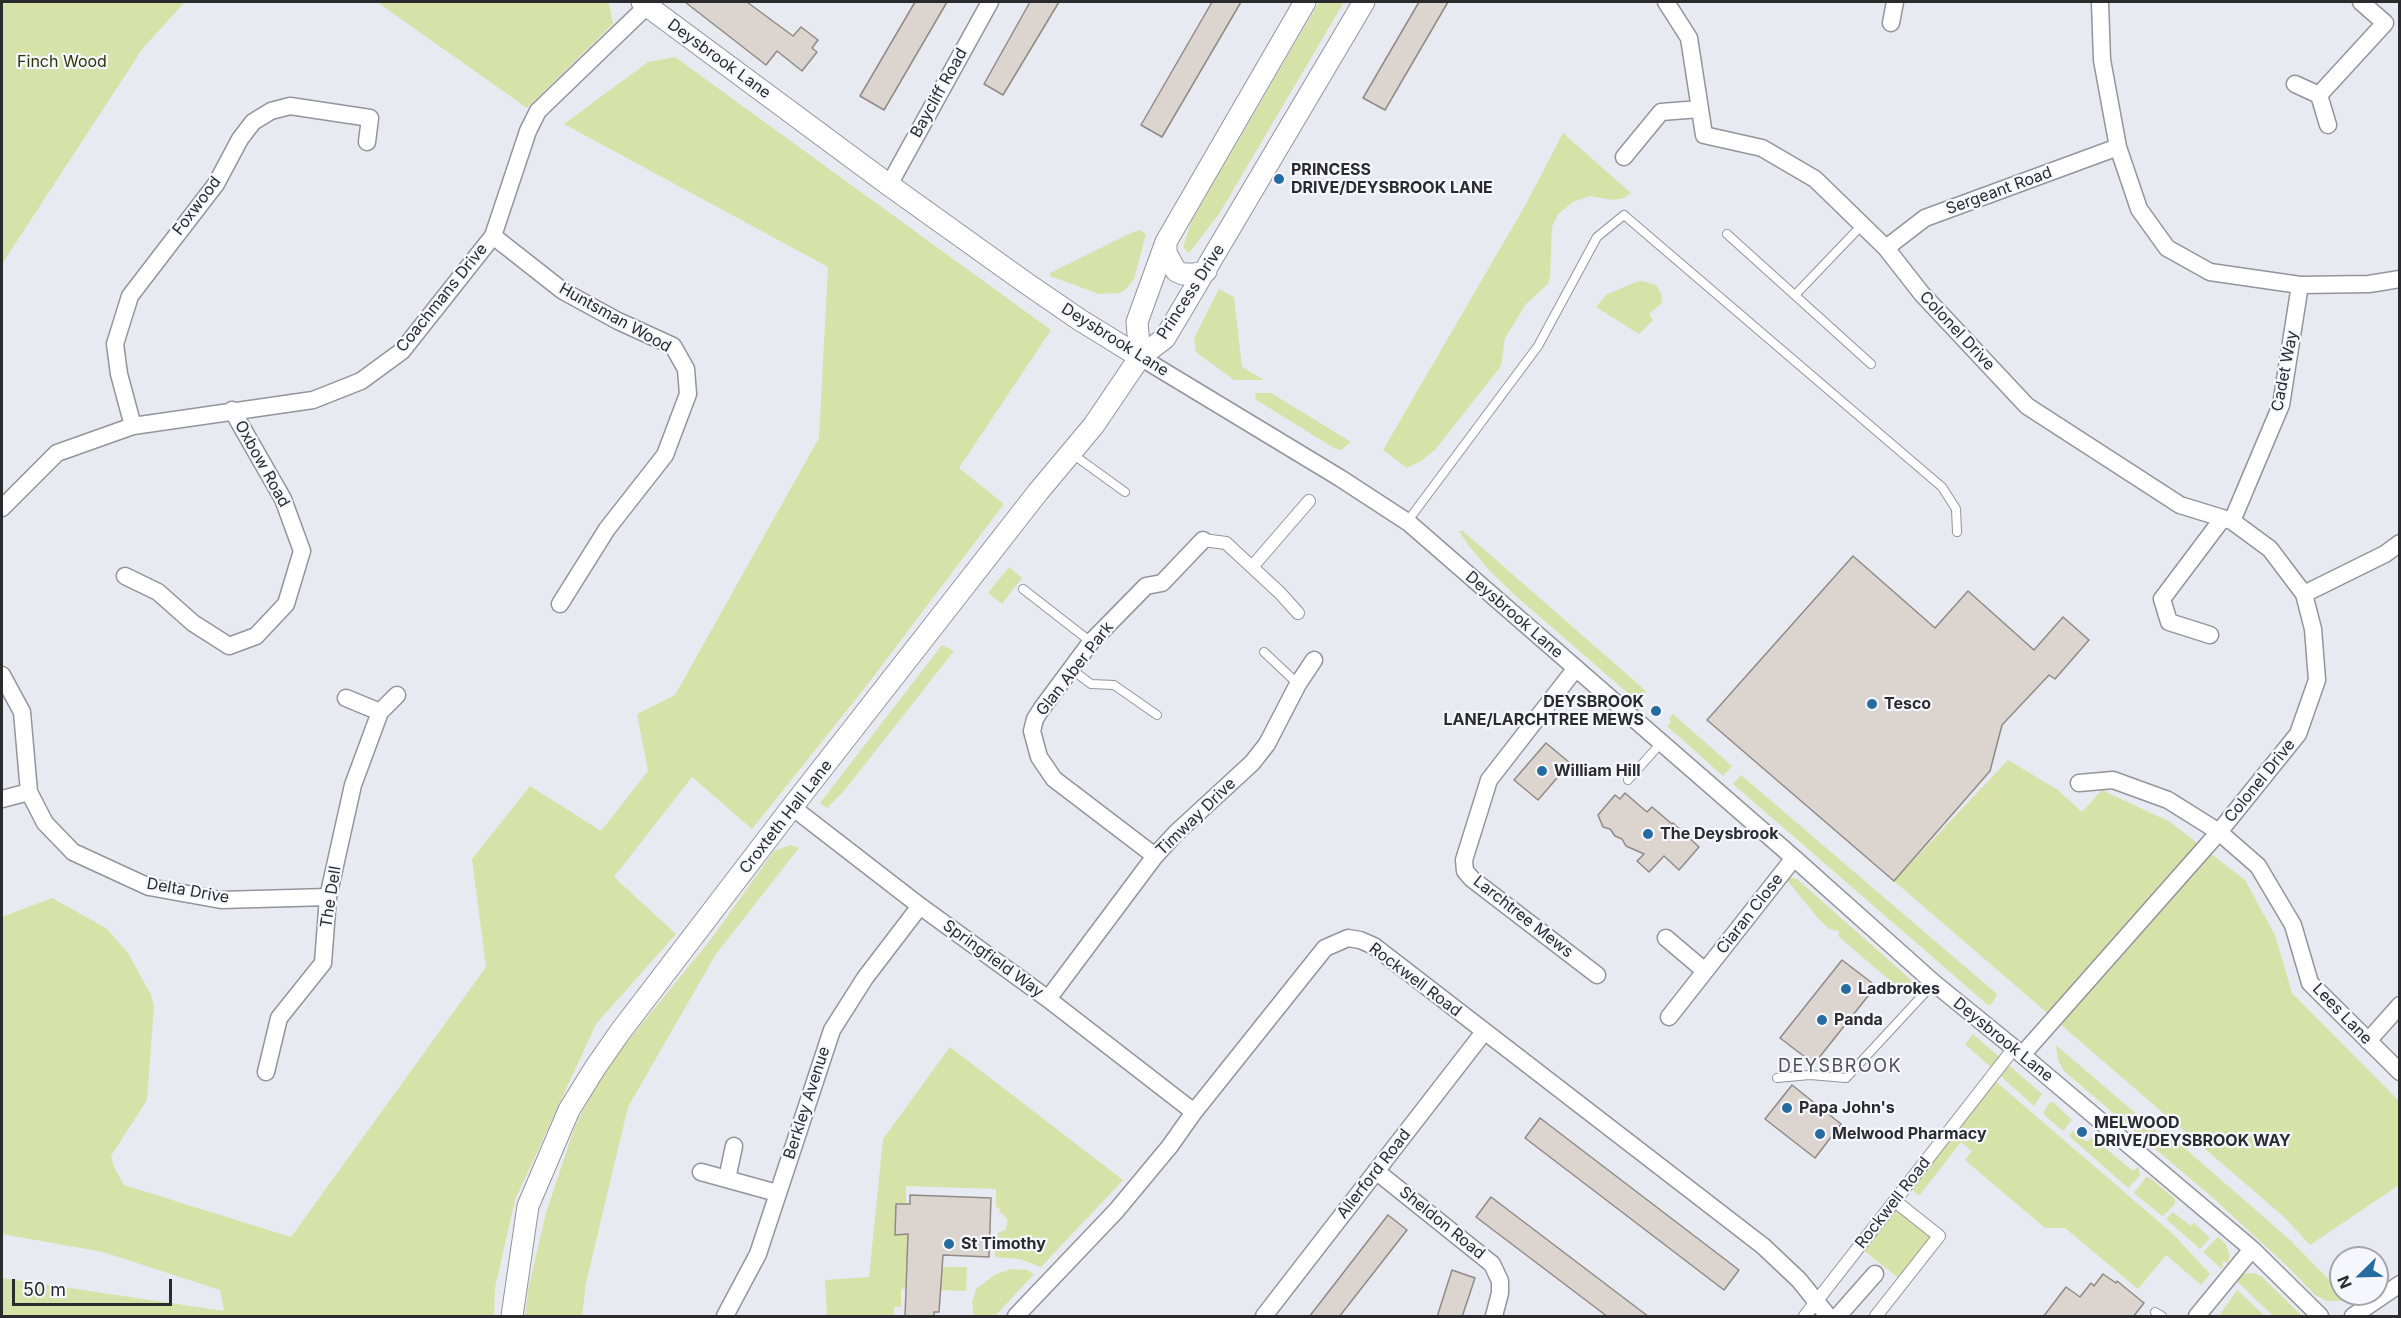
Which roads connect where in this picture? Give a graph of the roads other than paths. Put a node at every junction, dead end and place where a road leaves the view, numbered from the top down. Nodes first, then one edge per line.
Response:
1 (990, 2) edge
2 (1305, 2) edge
3 (1364, 2) edge
4 (1666, 2) edge
5 (1895, 2) edge
6 (2100, 2) edge
7 (2361, 2) edge
8 (644, 4) edge
9 (1891, 23) dead end
10 (2295, 84) dead end
11 (2319, 95) junction
12 (1700, 109) junction
13 (2328, 125) dead end
14 (367, 142) dead end
15 (2118, 147) junction
16 (1624, 157) dead end
17 (889, 184) junction
18 (1862, 225) junction
19 (1727, 234) dead end
20 (493, 236) junction
21 (1166, 242) junction
22 (1886, 248) junction
23 (1206, 271) junction
24 (2400, 279) edge
25 (2300, 285) junction
26 (1796, 295) junction
27 (1140, 357) junction
28 (1871, 364) dead end
29 (232, 410) junction
30 (133, 426) junction
31 (1071, 453) junction
32 (1125, 492) dead end
33 (1309, 501) dead end
34 (2, 508) edge
35 (2228, 519) junction
36 (1407, 522) junction
37 (1957, 532) dead end
38 (1203, 540) joint
39 (2400, 543) edge
40 (1252, 567) junction
41 (125, 576) dead end
42 (1023, 589) dead end
43 (2304, 594) junction
44 (560, 604) dead end
45 (1298, 613) dead end
46 (2210, 635) dead end
47 (1091, 642) junction
48 (1264, 652) dead end
49 (1314, 660) dead end
50 (1576, 668) junction
51 (1071, 669) junction
52 (2, 675) edge
53 (1298, 684) junction
54 (397, 695) dead end
55 (346, 698) dead end
56 (380, 712) junction
57 (1157, 715) dead end
58 (1661, 743) junction
59 (1628, 780) dead end
60 (2079, 783) dead end
61 (28, 792) junction
62 (2, 798) edge
63 (792, 807) junction
64 (2219, 832) junction
65 (1155, 856) junction
66 (1794, 858) junction
67 (328, 897) junction
68 (920, 906) junction
69 (1666, 938) dead end
70 (1705, 971) junction
71 (1597, 975) dead end
72 (1934, 983) junction
73 (1047, 999) junction
74 (2400, 1005) edge
75 (1669, 1017) dead end
76 (1484, 1032) junction
77 (2368, 1041) junction
78 (2018, 1051) junction
79 (266, 1072) dead end
80 (2400, 1072) edge
81 (1777, 1078) dead end
82 (1194, 1112) junction
83 (735, 1146) dead end
84 (1376, 1171) junction
85 (701, 1172) dead end
86 (727, 1179) junction
87 (777, 1193) junction
88 (1895, 1202) junction
89 (2252, 1249) junction
90 (1875, 1274) dead end
91 (2400, 1284) edge
92 (1816, 1302) junction
93 (1498, 1315) edge
94 (512, 1317) edge
95 (725, 1317) edge
96 (1016, 1317) edge
97 (1264, 1317) edge
98 (1805, 1317) edge
99 (1828, 1317) edge
100 (1838, 1317) edge
101 (1876, 1317) edge
102 (2198, 1317) edge
103 (2320, 1317) edge
104 (2352, 1317) edge

1 - 17 street, Baycliff Road
2 - 21 street, Princess Drive
3 - 23 street, Princess Drive
4 - 12 street
5 - 9 street
6 - 15 street
7 - 11 street
8 - 17 street, Deysbrook Lane
8 - 20 street, Coachmans Drive
10 - 11 street
11 - 13 street
12 - 16 street
12 - 18 street, Colonel Drive
14 - 30 street, Foxwood
15 - 22 street, Sergeant Road
15 - 25 street
17 - 27 street, Deysbrook Lane
18 - 22 street, Colonel Drive
18 - 26 lane
19 - 26 lane
20 - 29 street, Coachmans Drive
20 - 44 street, Huntsman Wood
21 - 23 street
21 - 27 street, Princess Drive
22 - 35 street, Colonel Drive
23 - 27 street, Princess Drive
24 - 25 street
25 - 35 street, Cadet Way
26 - 28 lane
27 - 31 street, Croxteth Hall Lane
27 - 36 street, Deysbrook Lane
29 - 30 street, Coachmans Drive
29 - 41 street, Oxbow Road
30 - 34 street, Coachmans Drive
31 - 32 lane
31 - 63 street, Croxteth Hall Lane
33 - 40 street
35 - 43 street, Colonel Drive
35 - 46 street
36 - 37 lane
36 - 50 street, Deysbrook Lane
38 - 40 street
38 - 47 street, Glan Aber Park
39 - 43 street
40 - 45 street
42 - 47 lane
43 - 64 street, Colonel Drive
47 - 51 street, Glan Aber Park
48 - 53 lane
49 - 53 street, Timway Drive
50 - 58 street, Deysbrook Lane
50 - 71 street, Larchtree Mews
51 - 57 lane
51 - 65 street, Glan Aber Park
52 - 61 street, Delta Drive
53 - 65 street, Timway Drive
54 - 56 street, The Dell
55 - 56 street
56 - 67 street, The Dell
58 - 59 lane
58 - 66 street, Deysbrook Lane
60 - 64 street, Colonel Drive
61 - 62 street
61 - 67 street, Delta Drive
63 - 68 street, Springfield Way
63 - 94 street, Croxteth Hall Lane
64 - 77 street, Lees Lane
64 - 78 street, Colonel Drive
65 - 73 street, Timway Drive
66 - 70 street, Ciaran Close
66 - 72 street, Deysbrook Lane
67 - 79 street, The Dell
68 - 73 street, Springfield Way
68 - 87 street, Berkley Avenue
69 - 70 street, Ciaran Close
70 - 75 street, Ciaran Close
72 - 78 street, Deysbrook Lane
72 - 81 lane
73 - 82 street, Springfield Way
74 - 77 street
76 - 82 street, Rockwell Road
76 - 84 street, Allerford Road
76 - 92 street, Rockwell Road
77 - 80 street, Lees Lane
78 - 88 street, Rockwell Road
78 - 89 street, Deysbrook Lane
82 - 96 street, Rockwell Road
83 - 86 street
84 - 93 street, Sheldon Road
84 - 97 street, Allerford Road
85 - 86 street
86 - 87 street
87 - 95 street, Berkley Avenue
88 - 92 street, Rockwell Road
88 - 101 street
89 - 102 street
89 - 103 street, Deysbrook Lane
90 - 100 street, Rockwell Road
91 - 104 street
92 - 98 street
92 - 99 street, Rockwell Road

